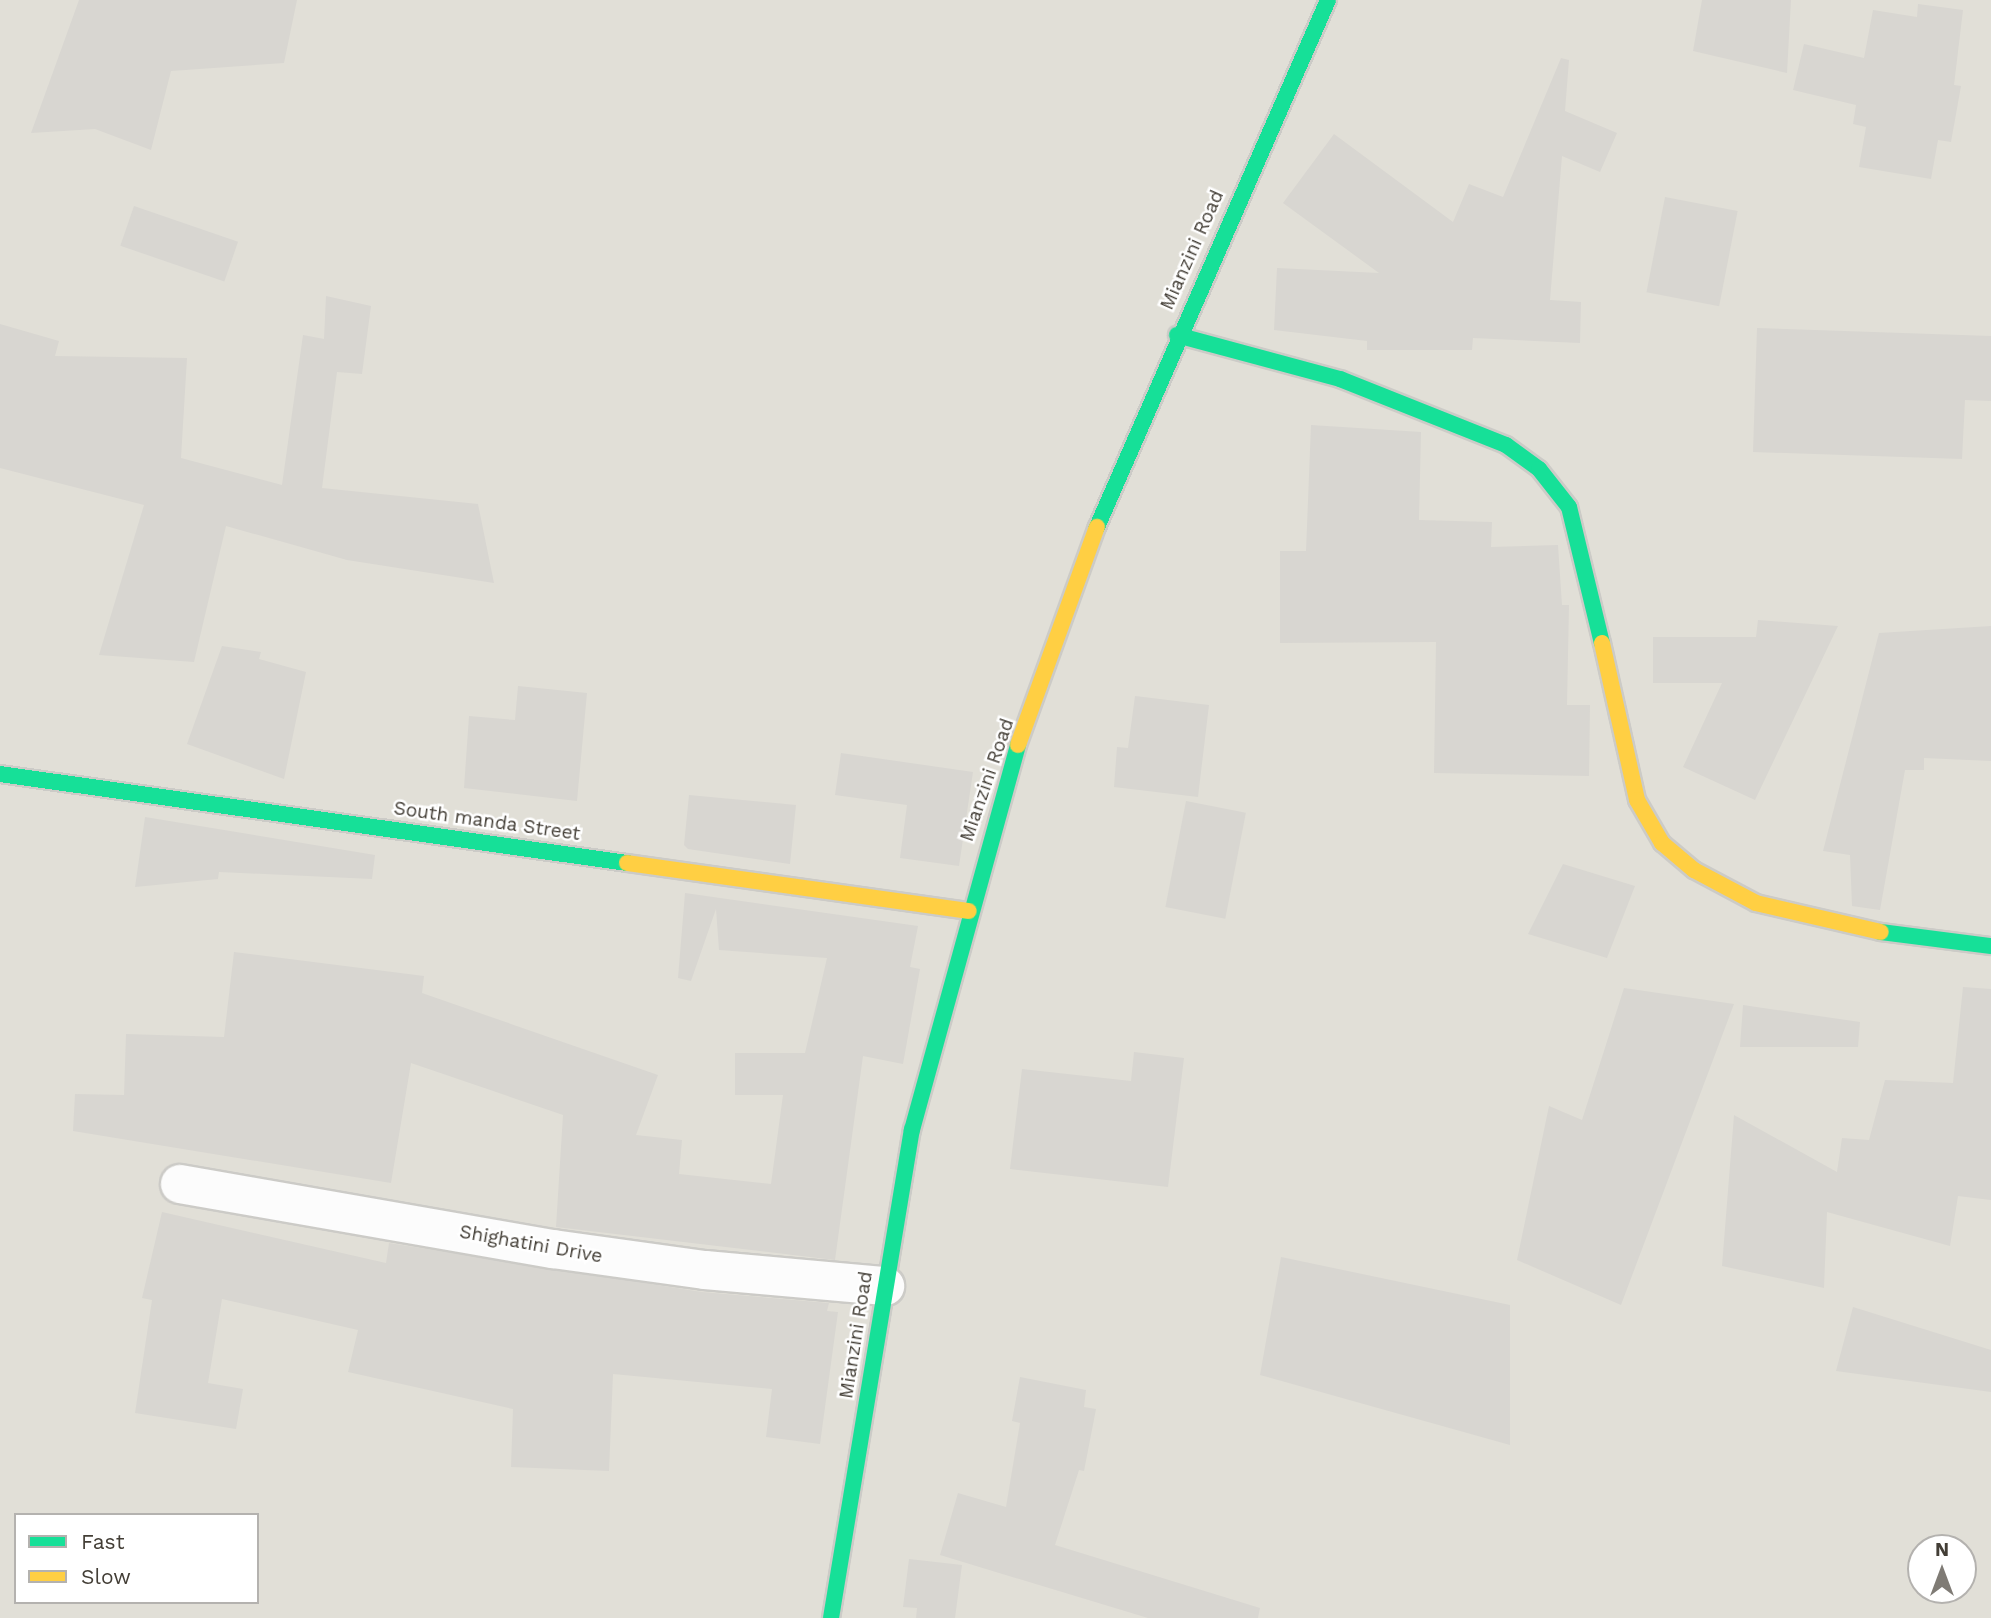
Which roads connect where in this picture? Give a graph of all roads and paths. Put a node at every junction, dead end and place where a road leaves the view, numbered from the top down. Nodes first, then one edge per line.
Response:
1 (1328, 0) edge
2 (1177, 335) junction
3 (0, 774) edge
4 (969, 911) junction
5 (1991, 946) edge
6 (180, 1184) dead end
7 (885, 1286) junction
8 (831, 1618) edge

1 - 2 street, Mianzini Road
2 - 4 street, Mianzini Road
2 - 5 street
3 - 4 street, South manda Street
4 - 7 street, Mianzini Road
6 - 7 street, Shighatini Drive
7 - 8 street, Mianzini Road

